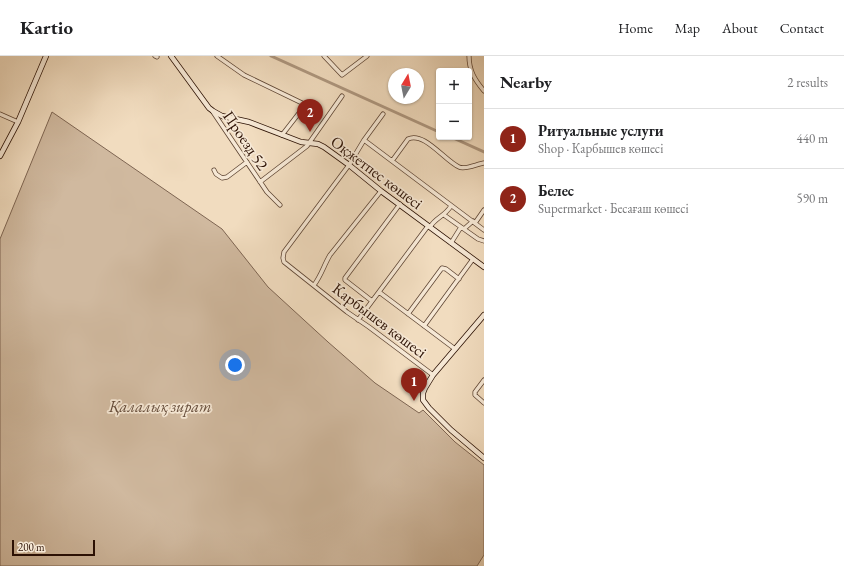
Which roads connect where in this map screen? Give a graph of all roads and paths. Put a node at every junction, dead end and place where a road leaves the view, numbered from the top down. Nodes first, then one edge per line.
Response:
1 (46, 56) edge
2 (171, 56) edge
3 (217, 56) edge
4 (324, 56) edge
5 (367, 56) edge
6 (469, 56) edge
7 (484, 91) edge
8 (342, 96) dead end
9 (213, 111) junction
10 (0, 114) edge
11 (383, 114) dead end
12 (18, 122) junction
13 (282, 135) junction
14 (364, 140) junction
15 (310, 143) junction
16 (0, 156) edge
17 (392, 161) junction
18 (247, 162) junction
19 (484, 163) edge
20 (349, 165) junction
21 (214, 170) dead end
22 (260, 182) junction
23 (381, 191) junction
24 (400, 204) junction
25 (280, 205) dead end
26 (451, 206) junction
27 (484, 210) edge
28 (444, 215) junction
29 (474, 222) junction
30 (429, 227) junction
31 (462, 228) junction
32 (484, 230) edge
33 (484, 241) edge
34 (451, 243) junction
35 (473, 259) junction
36 (484, 267) edge
37 (459, 279) junction
38 (314, 285) junction
39 (379, 292) junction
40 (372, 301) junction
41 (408, 314) junction
42 (484, 315) edge
43 (358, 320) junction
44 (424, 326) junction
45 (455, 349) junction
46 (433, 375) junction
47 (484, 380) edge
48 (484, 403) edge
49 (484, 458) edge

1 - 12 street
2 - 9 street, Оқжетпес көшесі
3 - 13 street
4 - 5 street
6 - 7 street
8 - 15 street
9 - 13 street, Оқжетпес көшесі
9 - 18 street, Проезд 52
10 - 12 street
11 - 14 street
12 - 16 street
13 - 15 street, Оқжетпес көшесі
14 - 17 street
14 - 20 street
15 - 20 street, Оқжетпес көшесі
15 - 22 street
17 - 19 street
17 - 26 street
18 - 21 street
18 - 22 street, Проезд 52
20 - 23 street, Оқжетпес көшесі
20 - 38 street, Карбышев көшесі
22 - 25 street, Проезд 52
23 - 24 street, Оқжетпес көшесі
23 - 38 street
24 - 30 street, Оқжетпес көшесі
24 - 40 street
26 - 28 street
26 - 29 street
27 - 29 street
28 - 30 street
28 - 31 street
29 - 31 street
29 - 32 street
30 - 34 street, Оқжетпес көшесі
30 - 39 street
31 - 33 street
31 - 34 street
34 - 35 street, Оқжетпес көшесі
35 - 36 street, Оқжетпес көшесі
35 - 37 street
37 - 41 street
37 - 44 street
38 - 43 street, Карбышев көшесі
39 - 40 street
39 - 41 street
40 - 43 street
41 - 44 street
42 - 45 street
43 - 46 street, Карбышев көшесі
44 - 45 street
45 - 46 street
46 - 49 street, Карбышев көшесі
47 - 48 street

